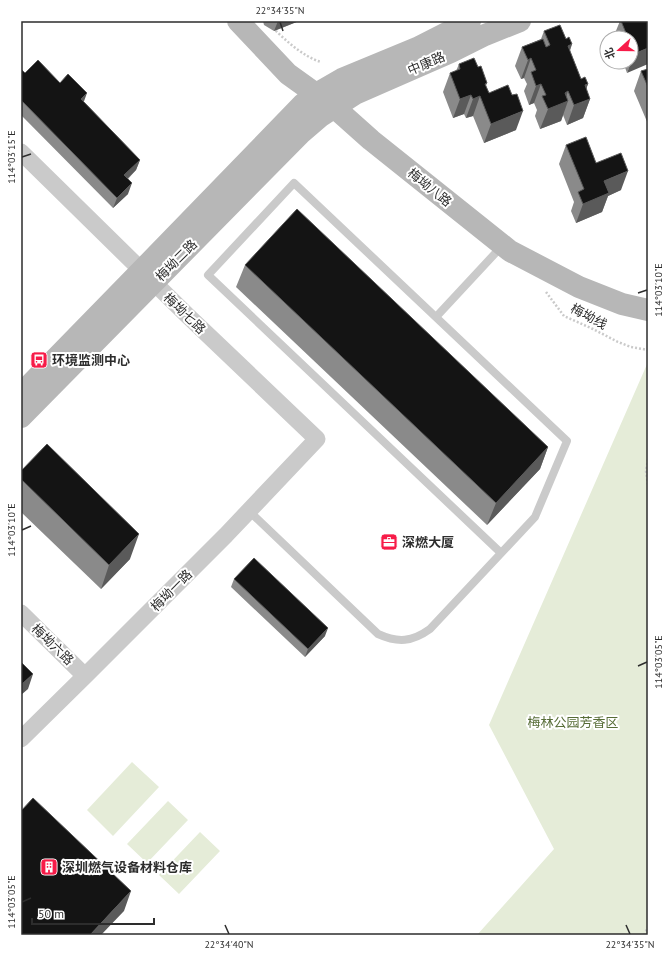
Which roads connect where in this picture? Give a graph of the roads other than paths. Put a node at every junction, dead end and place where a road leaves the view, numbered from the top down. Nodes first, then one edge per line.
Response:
1 (238, 21) edge
2 (470, 21) edge
3 (520, 21) edge
4 (316, 94) junction
5 (334, 107) junction
6 (21, 152) edge
7 (502, 245) junction
8 (148, 276) junction
9 (648, 310) edge
10 (436, 317) junction
11 (21, 394) edge
12 (21, 417) edge
13 (317, 439) joint
14 (249, 511) junction
15 (502, 553) junction
16 (21, 613) edge
17 (85, 676) junction
18 (21, 739) edge

1 - 4 street, 梅坳八路
2 - 4 street, 中康路
3 - 5 street, 中康路
4 - 5 street, 梅坳八路
4 - 8 street, 梅坳二路
5 - 7 street, 梅坳八路
5 - 8 street, 梅坳二路
6 - 8 street, 梅坳七路
7 - 9 street, 梅坳八路
7 - 10 lane
8 - 11 street, 梅坳二路
8 - 12 street, 梅坳二路
8 - 13 street, 梅坳七路
10 - 15 lane
10 - 15 lane
13 - 14 street, 梅坳一路
14 - 15 lane
14 - 17 street, 梅坳一路
16 - 17 street, 梅坳六路
17 - 18 street, 梅坳一路

